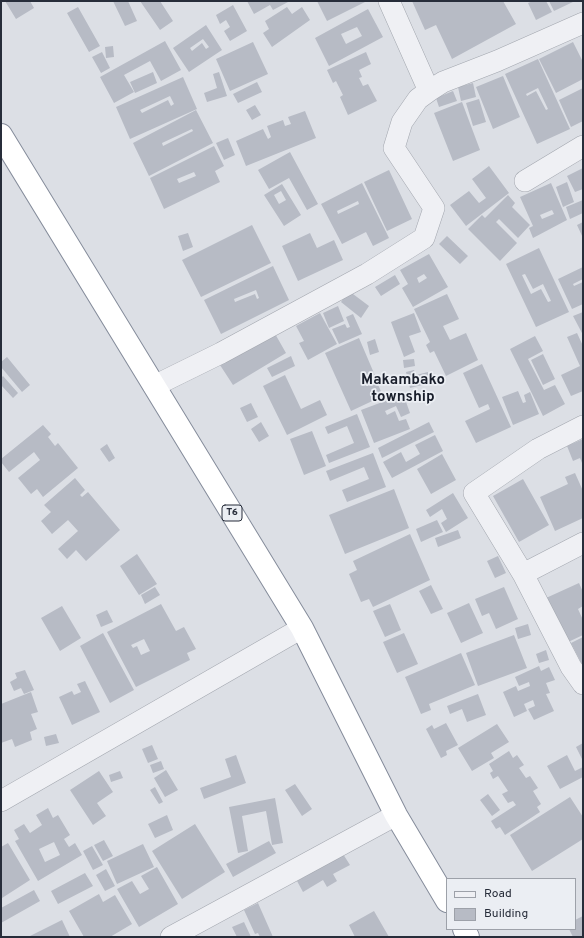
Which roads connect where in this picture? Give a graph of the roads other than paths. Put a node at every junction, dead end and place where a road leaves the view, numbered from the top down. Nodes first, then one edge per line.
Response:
1 (389, 1) edge
2 (583, 23) edge
3 (429, 91) junction
4 (1, 135) edge
5 (583, 146) edge
6 (525, 181) dead end
7 (154, 386) junction
8 (583, 426) edge
9 (583, 543) edge
10 (523, 574) junction
11 (302, 628) junction
12 (583, 684) edge
13 (2, 800) edge
14 (396, 815) junction
15 (446, 899) edge
16 (171, 937) edge

1 - 3 street
2 - 3 street
3 - 7 street
4 - 7 highway, T6
5 - 6 street
7 - 11 highway, T6
8 - 10 street
9 - 10 street
10 - 12 street
11 - 13 street
11 - 14 highway, T6
14 - 15 highway, T6
14 - 16 street

